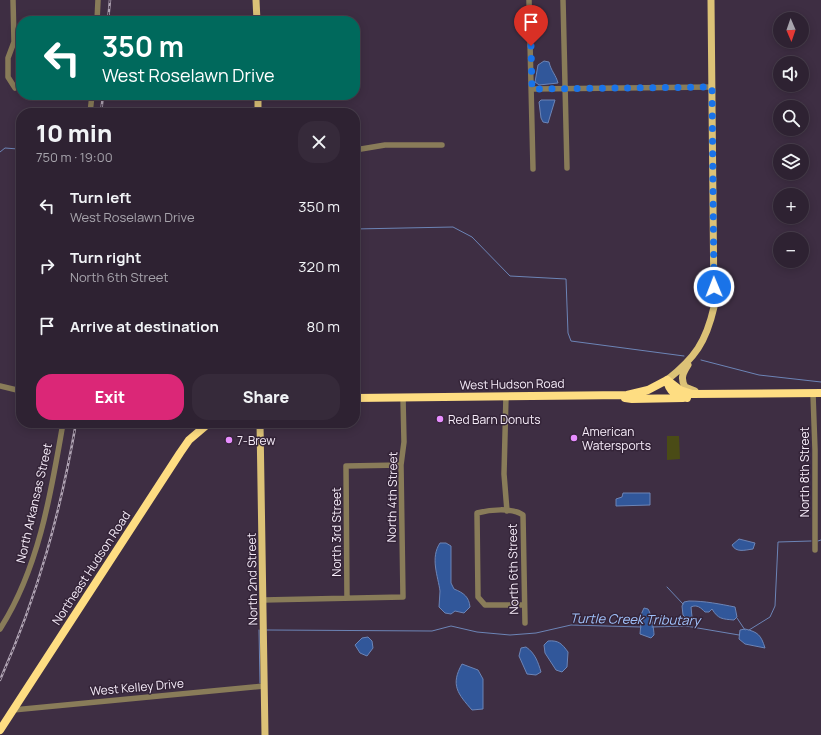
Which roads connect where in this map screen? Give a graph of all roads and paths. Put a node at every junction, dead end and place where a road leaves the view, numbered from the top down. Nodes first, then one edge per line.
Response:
1 (13, 0) edge
2 (98, 0) edge
3 (256, 0) edge
4 (529, 0) edge
5 (563, 0) edge
6 (711, 0) edge
7 (97, 16) edge
8 (256, 16) edge
9 (712, 87) junction
10 (15, 88) dead end
11 (532, 89) junction
12 (565, 90) junction
13 (442, 145) dead end
14 (360, 149) edge
15 (567, 168) dead end
16 (533, 169) dead end
17 (691, 359) junction
18 (667, 380) junction
19 (0, 386) edge
20 (16, 390) edge
21 (784, 394) junction
22 (817, 394) edge
23 (506, 396) junction
24 (614, 396) junction
25 (360, 398) edge
26 (403, 398) junction
27 (686, 398) junction
28 (62, 428) edge
29 (203, 428) edge
30 (260, 428) edge
31 (401, 465) junction
32 (507, 511) junction
33 (815, 550) dead end
34 (347, 598) junction
35 (263, 600) junction
36 (524, 605) junction
37 (525, 623) dead end
38 (0, 629) edge
39 (264, 686) junction
40 (13, 710) junction
41 (0, 730) edge
42 (265, 735) edge

1 - 10 street
2 - 7 street
3 - 8 main road
4 - 11 street
5 - 12 street
6 - 9 main road
9 - 12 street
9 - 17 main road
11 - 12 street
11 - 16 street
12 - 15 street
13 - 14 street
17 - 18 main road
17 - 21 main road
18 - 21 highway
18 - 24 highway, West Hudson Road
18 - 27 highway
19 - 20 street
21 - 22 highway
21 - 27 highway
22 - 33 street, North 8th Street
23 - 24 highway, West Hudson Road
23 - 26 highway, West Hudson Road
23 - 32 street, North 6th Street
24 - 27 highway
25 - 26 highway, West Hudson Road
26 - 31 street, North 4th Street
28 - 38 street, North Arkansas Street
29 - 40 highway, Northeast Hudson Road
30 - 35 main road, North 2nd Street
31 - 34 street, North 3rd Street
31 - 34 street, North 4th Street
32 - 36 street, North 6th Street
32 - 36 street
34 - 35 street
35 - 39 main road, North 2nd Street
36 - 37 street, North 6th Street
39 - 40 street, West Kelley Drive
39 - 42 main road, North 2nd Street
40 - 41 highway, Northeast Hudson Road

